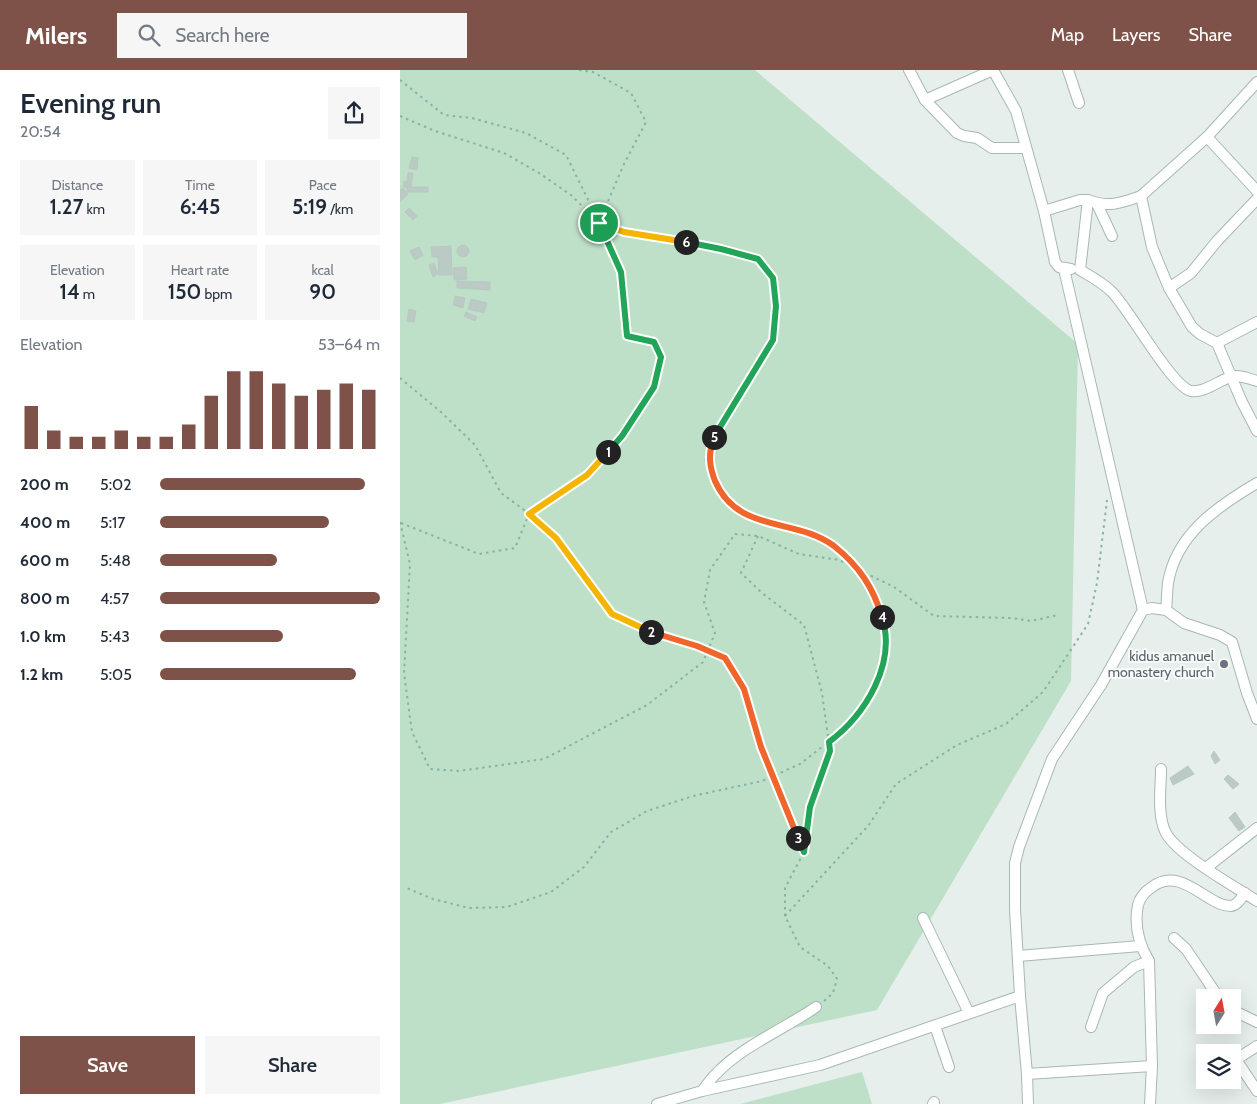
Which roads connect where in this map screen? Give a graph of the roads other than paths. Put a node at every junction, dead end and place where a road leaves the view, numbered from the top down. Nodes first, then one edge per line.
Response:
1 (909, 70) edge
2 (993, 70) edge
3 (1068, 70) edge
4 (1257, 82) edge
5 (925, 100) junction
6 (1079, 103) dead end
7 (1207, 137) junction
8 (1026, 148) junction
9 (1257, 190) edge
10 (1141, 196) junction
11 (1257, 199) edge
12 (1093, 202) junction
13 (1044, 211) junction
14 (1112, 236) dead end
15 (1064, 269) junction
16 (1080, 270) junction
17 (1169, 288) junction
18 (1257, 322) edge
19 (1217, 343) junction
20 (1232, 376) junction
21 (1257, 382) edge
22 (1257, 431) edge
23 (1257, 483) edge
24 (1155, 609) junction
25 (1257, 719) edge
26 (1161, 769) dead end
27 (1257, 828) edge
28 (1206, 868) junction
29 (1245, 893) junction
30 (1257, 901) edge
31 (923, 918) dead end
32 (1174, 938) dead end
33 (1140, 946) junction
34 (1018, 956) junction
35 (1149, 960) junction
36 (1214, 989) edge
37 (1020, 996) junction
38 (816, 1007) road end
39 (969, 1012) junction
40 (1241, 1014) edge
41 (1257, 1022) edge
42 (935, 1026) junction
43 (1091, 1026) dead end
44 (1257, 1046) edge
45 (949, 1066) dead end
46 (1152, 1066) junction
47 (1027, 1074) junction
48 (702, 1091) junction
49 (1257, 1091) edge
50 (670, 1102) edge
51 (657, 1104) edge
52 (1028, 1104) edge
53 (1150, 1104) edge

1 - 5 street
2 - 5 street
2 - 8 street
3 - 6 street
4 - 7 street
5 - 8 street
7 - 9 street
7 - 10 street
8 - 13 street
10 - 12 street
10 - 17 street
11 - 17 street
12 - 13 street
12 - 14 street
12 - 16 street
13 - 15 street
15 - 16 street
15 - 24 street
16 - 20 street
17 - 19 street
18 - 19 street
19 - 20 street
20 - 21 street
20 - 22 street
23 - 24 street
24 - 25 street
24 - 34 street
26 - 28 street
27 - 28 street
28 - 29 street
29 - 30 street
29 - 33 street
31 - 39 street
32 - 36 street
33 - 34 street
33 - 35 street
34 - 37 street
35 - 43 street
35 - 46 street
37 - 39 street
37 - 47 street
38 - 48 street
39 - 42 street
40 - 41 street
42 - 45 street
42 - 48 street
44 - 49 street
46 - 47 street
46 - 53 street
47 - 52 street
48 - 50 street
50 - 51 street

